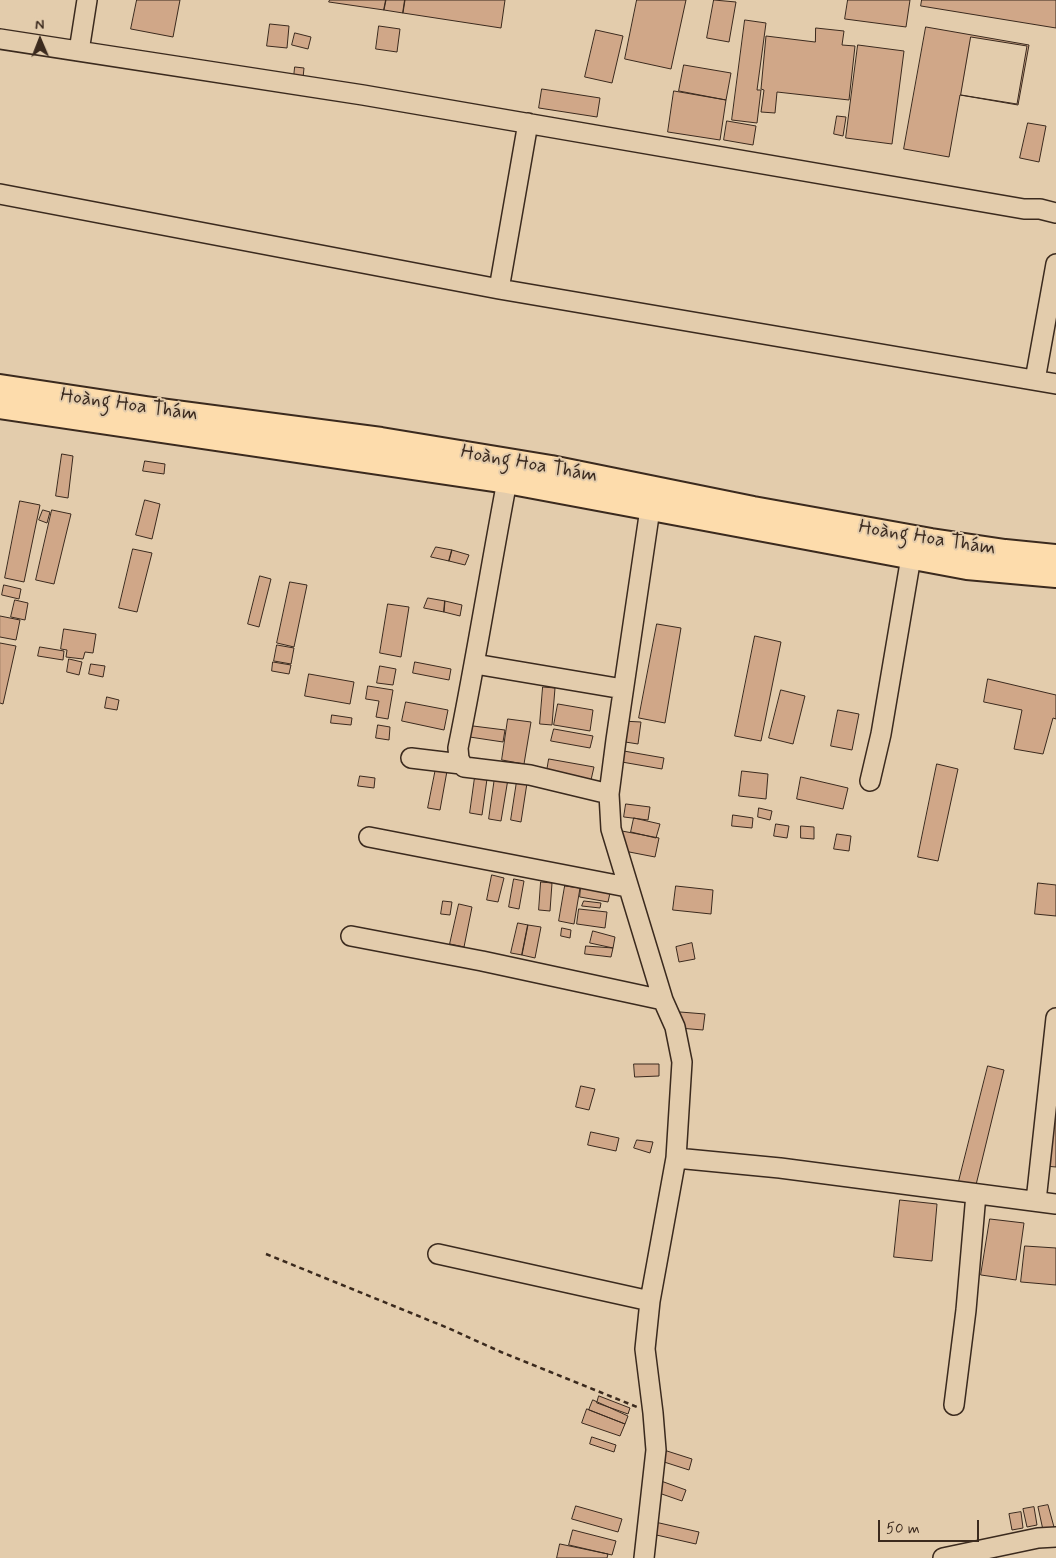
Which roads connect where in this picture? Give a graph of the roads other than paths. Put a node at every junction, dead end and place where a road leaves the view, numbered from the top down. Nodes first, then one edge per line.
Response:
1 (87, 0) edge
2 (0, 39) edge
3 (79, 51) junction
4 (528, 123) junction
5 (0, 194) edge
6 (1056, 213) edge
7 (1056, 264) edge
8 (499, 289) junction
9 (1034, 380) junction
10 (1056, 384) edge
11 (0, 388) edge
12 (0, 406) edge
13 (379, 451) junction
14 (507, 481) junction
15 (650, 509) junction
16 (911, 557) junction
17 (1056, 557) edge
18 (1056, 575) edge
19 (475, 664) junction
20 (623, 689) junction
21 (410, 758) dead end
22 (461, 764) junction
23 (870, 781) dead end
24 (609, 794) junction
25 (369, 837) dead end
26 (627, 887) junction
27 (351, 936) dead end
28 (663, 1000) junction
29 (1056, 1018) edge
30 (676, 1158) junction
31 (976, 1194) junction
32 (1036, 1201) junction
33 (1056, 1204) edge
34 (438, 1254) dead end
35 (650, 1301) junction
36 (954, 1405) dead end
37 (1056, 1537) edge
38 (644, 1558) edge
39 (943, 1558) edge

1 - 3 street
2 - 3 street
3 - 4 street
4 - 6 street
4 - 8 street
5 - 8 street
7 - 9 street
8 - 9 street
9 - 10 street
11 - 13 main road, Hoàng Hoa Thám
12 - 13 main road, Hoàng Hoa Thám
13 - 14 main road, Hoàng Hoa Thám
13 - 17 main road, Hoàng Hoa Thám
14 - 15 main road, Hoàng Hoa Thám
14 - 19 street
15 - 16 main road, Hoàng Hoa Thám
15 - 20 street
16 - 18 main road, Hoàng Hoa Thám
16 - 23 street
19 - 20 street
19 - 22 street
20 - 24 street
21 - 22 street
22 - 24 street
24 - 26 street
25 - 26 street
26 - 28 street
27 - 28 street
28 - 30 street
29 - 32 street
30 - 31 street
30 - 35 street
31 - 32 street
31 - 36 street
32 - 33 street
34 - 35 street
35 - 38 street
37 - 39 street

